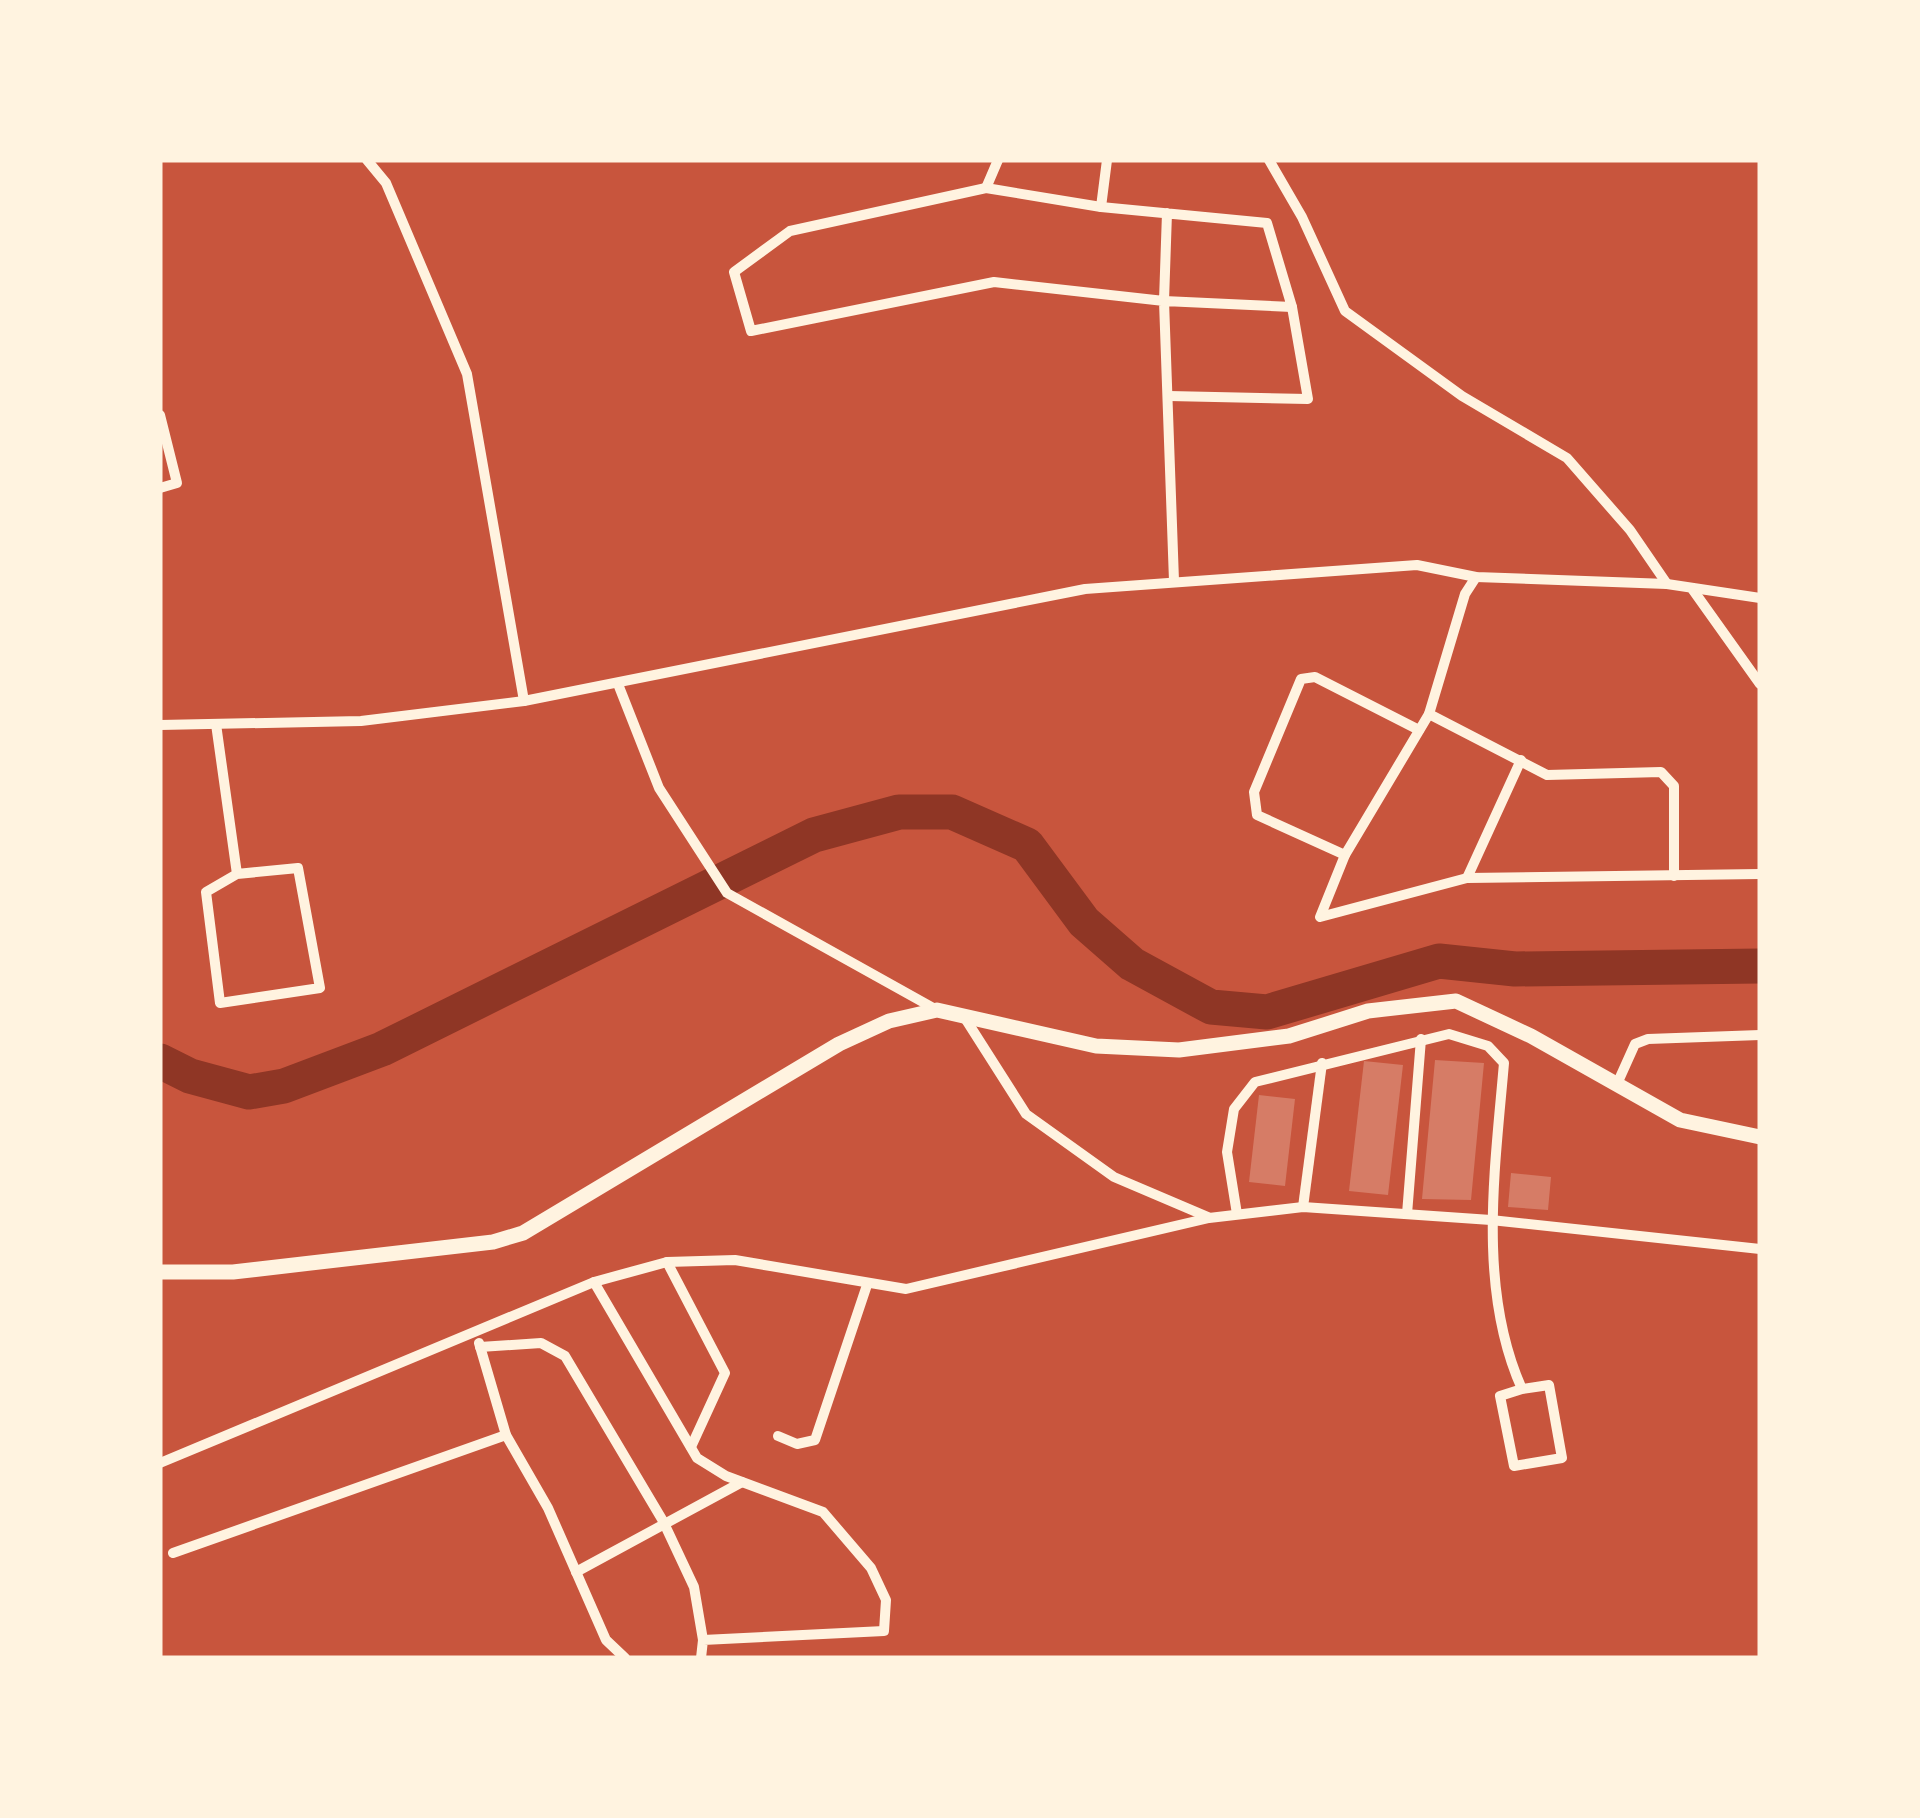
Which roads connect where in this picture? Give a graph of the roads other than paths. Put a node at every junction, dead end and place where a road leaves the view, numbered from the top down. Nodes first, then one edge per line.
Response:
1 (367, 160) edge
2 (998, 160) edge
3 (1107, 160) edge
4 (1268, 160) edge
5 (986, 188) junction
6 (1102, 207) junction
7 (1167, 213) junction
8 (1164, 300) junction
9 (1292, 307) junction
10 (1169, 396) junction
11 (160, 415) edge
12 (160, 488) edge
13 (1476, 578) junction
14 (1174, 581) junction
15 (1667, 584) junction
16 (1693, 590) junction
17 (1760, 598) edge
18 (618, 684) junction
19 (1760, 684) edge
20 (524, 701) junction
21 (1429, 714) junction
22 (160, 724) edge
23 (216, 724) junction
24 (1419, 730) junction
25 (1521, 760) junction
26 (1345, 855) junction
27 (237, 874) junction
28 (1760, 874) edge
29 (1674, 876) junction
30 (1467, 878) junction
31 (936, 1010) junction
32 (962, 1016) junction
33 (1760, 1035) edge
34 (1421, 1039) junction
35 (1322, 1063) junction
36 (1617, 1084) junction
37 (1760, 1137) edge
38 (1303, 1207) junction
39 (1236, 1214) junction
40 (1407, 1214) junction
41 (1209, 1218) junction
42 (1491, 1220) junction
43 (1760, 1249) edge
44 (667, 1262) junction
45 (160, 1272) edge
46 (594, 1282) junction
47 (867, 1284) junction
48 (476, 1332) junction
49 (480, 1347) junction
50 (1522, 1389) junction
51 (506, 1435) junction
52 (778, 1436) dead end
53 (691, 1447) junction
54 (160, 1464) edge
55 (742, 1482) junction
56 (662, 1522) junction
57 (173, 1553) dead end
58 (576, 1572) junction
59 (704, 1640) junction
60 (625, 1658) edge
61 (701, 1658) edge

1 - 20 street
2 - 5 street
3 - 6 street
4 - 15 street
5 - 6 street
5 - 8 street
6 - 7 street
7 - 8 street
7 - 9 street
8 - 9 street
8 - 10 street
9 - 10 street
10 - 14 street
11 - 12 street
13 - 14 street
13 - 15 street
13 - 21 street
14 - 18 street
15 - 16 street
16 - 17 street
16 - 19 street
18 - 20 street
18 - 31 street
20 - 23 street
21 - 24 street
21 - 25 street
22 - 23 street
23 - 27 street
24 - 26 street
24 - 26 street
25 - 29 street
25 - 30 street
26 - 30 street
27 - 27 street
28 - 29 street
29 - 30 street
31 - 32 street
31 - 45 street
32 - 36 street
32 - 41 street
33 - 36 street
34 - 35 street
34 - 40 street
34 - 42 street
35 - 38 street
35 - 39 street
36 - 37 street
38 - 39 street
38 - 40 street
39 - 41 street
40 - 42 street
41 - 47 street
42 - 43 street
42 - 50 street
44 - 46 street
44 - 47 street
44 - 53 street
46 - 48 street
46 - 53 street
47 - 52 street
48 - 49 street
48 - 54 street
49 - 51 street
49 - 56 street
50 - 50 street
51 - 57 street
51 - 58 street
53 - 55 street
55 - 56 street
55 - 59 street
56 - 58 street
56 - 59 street
58 - 60 street
59 - 61 street

